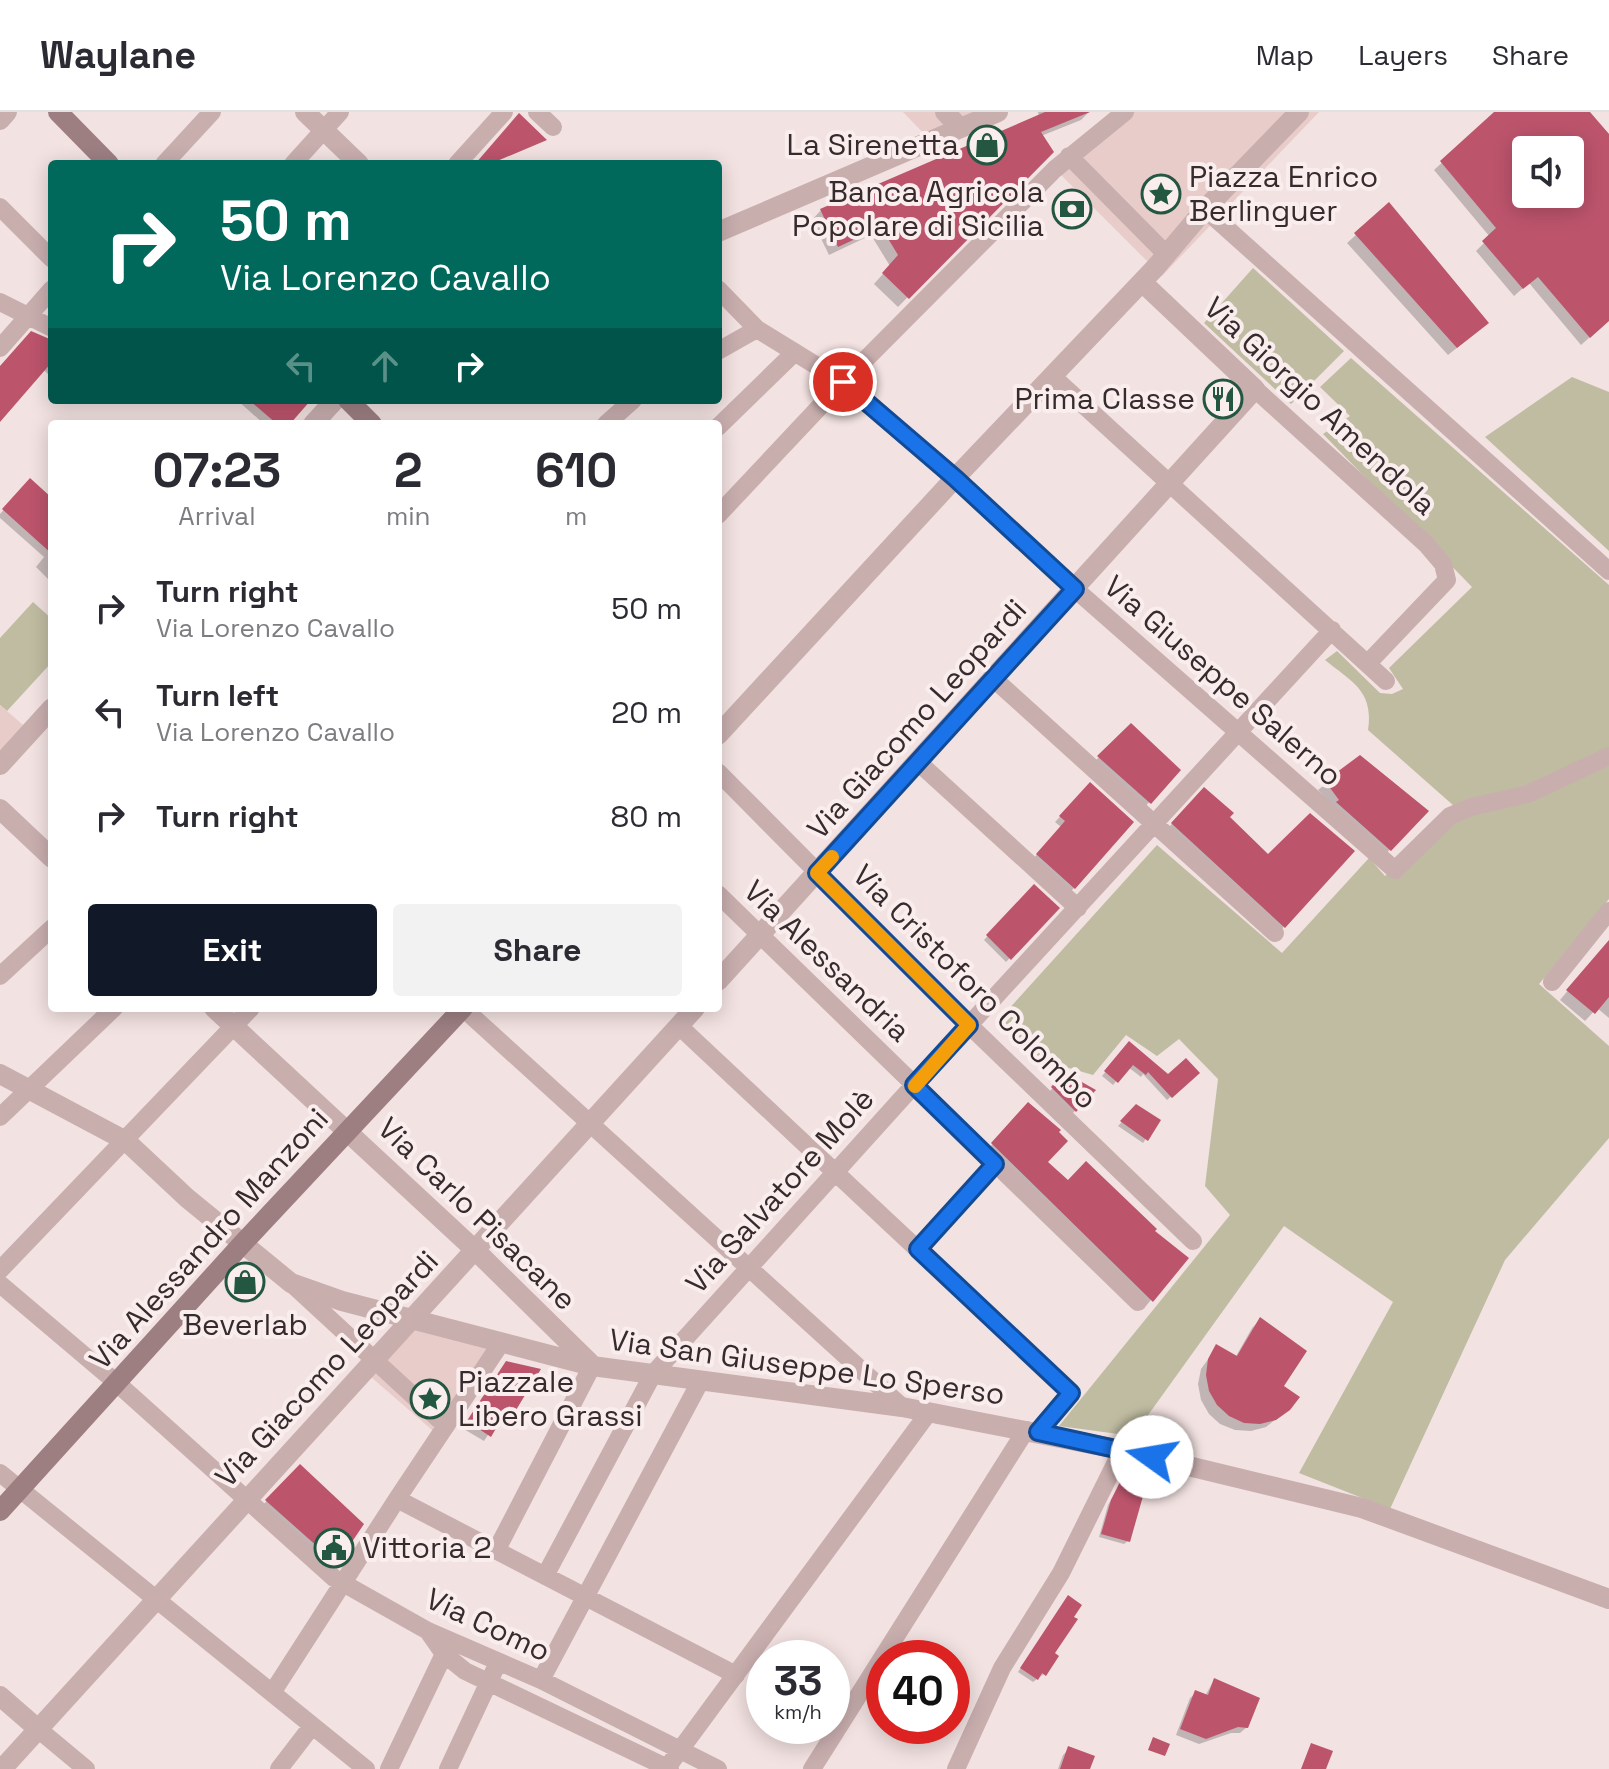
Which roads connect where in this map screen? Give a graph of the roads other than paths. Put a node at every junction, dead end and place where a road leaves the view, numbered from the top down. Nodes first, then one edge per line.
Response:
1 (7, 112) edge
2 (58, 112) edge
3 (212, 112) edge
4 (305, 112) edge
5 (340, 112) edge
6 (504, 112) edge
7 (537, 112) edge
8 (945, 112) edge
9 (998, 112) edge
10 (1125, 112) edge
11 (1299, 112) edge
12 (0, 120) edge
13 (553, 127) dead end
14 (960, 128) junction
15 (324, 130) junction
16 (1069, 156) junction
17 (105, 160) edge
18 (168, 160) edge
19 (297, 160) edge
20 (355, 160) edge
21 (461, 160) edge
22 (0, 207) edge
23 (1205, 209) junction
24 (722, 230) edge
25 (48, 255) edge
26 (1167, 255) junction
27 (1142, 282) junction
28 (48, 293) edge
29 (722, 293) edge
30 (0, 302) edge
31 (27, 317) junction
32 (48, 326) edge
33 (757, 329) junction
34 (0, 348) edge
35 (722, 349) edge
36 (795, 352) junction
37 (1053, 377) junction
38 (843, 382) junction
39 (1255, 389) junction
40 (331, 404) edge
41 (352, 404) edge
42 (628, 404) edge
43 (317, 420) edge
44 (368, 420) edge
45 (610, 420) edge
46 (722, 423) edge
47 (955, 478) junction
48 (1169, 484) junction
49 (722, 511) edge
50 (1609, 571) edge
51 (1075, 589) junction
52 (1332, 630) junction
53 (1368, 663) junction
54 (994, 679) junction
55 (1386, 681) dead end
56 (48, 712) edge
57 (722, 731) edge
58 (1239, 732) junction
59 (1609, 756) edge
60 (918, 762) junction
61 (0, 765) edge
62 (722, 776) edge
63 (0, 809) edge
64 (1155, 824) junction
65 (48, 854) edge
66 (817, 873) junction
67 (722, 898) edge
68 (1078, 908) junction
69 (1609, 911) edge
70 (48, 932) edge
71 (1275, 933) dead end
72 (759, 934) junction
73 (0, 976) edge
74 (722, 976) edge
75 (1552, 982) dead end
76 (110, 1012) edge
77 (218, 1012) edge
78 (247, 1012) edge
79 (459, 1012) edge
80 (467, 1012) edge
81 (691, 1012) edge
82 (969, 1025) junction
83 (234, 1026) junction
84 (679, 1026) junction
85 (0, 1074) edge
86 (914, 1085) junction
87 (30, 1088) junction
88 (0, 1117) edge
89 (591, 1124) junction
90 (347, 1132) junction
91 (126, 1141) junction
92 (995, 1164) junction
93 (836, 1173) junction
94 (1193, 1241) dead end
95 (243, 1243) junction
96 (918, 1249) junction
97 (476, 1251) junction
98 (748, 1268) junction
99 (0, 1270) edge
100 (291, 1283) junction
101 (0, 1284) edge
102 (1138, 1302) dead end
103 (412, 1318) junction
104 (501, 1343) junction
105 (374, 1360) junction
106 (592, 1366) junction
107 (653, 1374) junction
108 (701, 1380) junction
109 (118, 1384) junction
110 (902, 1407) junction
111 (929, 1412) junction
112 (446, 1426) junction
113 (1032, 1431) junction
114 (1122, 1450) junction
115 (0, 1473) edge
116 (20, 1490) junction
117 (397, 1499) junction
118 (247, 1500) junction
119 (0, 1511) edge
120 (496, 1551) junction
121 (545, 1576) junction
122 (343, 1583) junction
123 (585, 1597) junction
124 (156, 1599) junction
125 (1609, 1599) edge
126 (428, 1631) junction
127 (444, 1654) junction
128 (499, 1661) junction
129 (736, 1675) junction
130 (541, 1680) junction
131 (489, 1681) junction
132 (272, 1693) junction
133 (0, 1696) edge
134 (312, 1726) junction
135 (38, 1729) junction
136 (680, 1750) junction
137 (2, 1769) edge
138 (86, 1769) edge
139 (279, 1769) edge
140 (366, 1769) edge
141 (389, 1769) edge
142 (448, 1769) edge
143 (668, 1769) edge
144 (718, 1769) edge
145 (812, 1769) edge
146 (956, 1769) edge

1 - 12 street
2 - 17 main road
3 - 18 street
4 - 15 street
5 - 15 street
6 - 21 street
7 - 13 street
8 - 14 street
9 - 14 street
10 - 16 street
11 - 23 street
14 - 24 street
15 - 19 street
15 - 20 street
16 - 26 street
16 - 38 street
22 - 25 street
23 - 26 street
23 - 50 street
26 - 27 street
27 - 37 street
27 - 39 street, Via Giorgio Amendola
28 - 31 street
29 - 33 street, Via Giuseppe Salerno
30 - 31 street
31 - 32 street
31 - 34 street
33 - 35 street
33 - 36 street, Via Giuseppe Salerno
36 - 38 street, Via Giuseppe Salerno
36 - 46 street
37 - 47 street
37 - 48 street
38 - 47 street, Via Giuseppe Salerno
38 - 49 street
39 - 48 street, Via Giacomo Leopardi
39 - 53 street, Via Giorgio Amendola
40 - 43 street
41 - 44 main road
42 - 45 street
47 - 51 street, Via Giuseppe Salerno
47 - 57 street
48 - 51 street, Via Giacomo Leopardi
48 - 52 street
51 - 54 street, Via Giacomo Leopardi
51 - 58 street, Via Giuseppe Salerno
52 - 53 street
52 - 58 street, Via Salvatore Molè
53 - 55 street
54 - 60 street, Via Giacomo Leopardi
54 - 64 street
56 - 61 street
58 - 59 street, Via Giuseppe Salerno
58 - 64 street, Via Salvatore Molè
60 - 66 street, Via Giacomo Leopardi
60 - 68 street
62 - 66 street, Via Cristoforo Colombo
63 - 65 street
64 - 68 street, Via Salvatore Molè
64 - 71 street
66 - 72 street, Via Giacomo Leopardi
66 - 82 street, Via Cristoforo Colombo
67 - 72 street, Via Alessandria
68 - 82 street, Via Salvatore Molè
69 - 75 street
70 - 73 street
72 - 74 street, Via Giacomo Leopardi
72 - 86 street, Via Alessandria
76 - 87 street
77 - 83 street, Via Carlo Pisacane
78 - 83 street
79 - 90 main road, Via Alessandro Manzoni
80 - 89 street
81 - 84 street, Via Giacomo Leopardi
82 - 86 street, Via Salvatore Molè
82 - 94 street, Via Cristoforo Colombo
83 - 90 street, Via Carlo Pisacane
83 - 91 street
84 - 89 street, Via Giacomo Leopardi
84 - 93 street
85 - 87 street
86 - 92 street, Via Alessandria
86 - 93 street, Via Salvatore Molè
87 - 88 street
87 - 91 street
89 - 97 street, Via Giacomo Leopardi
89 - 98 street
90 - 95 main road, Via Alessandro Manzoni
90 - 97 street, Via Carlo Pisacane
91 - 95 street
91 - 99 street
92 - 96 street
92 - 102 street, Via Alessandria
93 - 96 street
93 - 98 street, Via Salvatore Molè
95 - 100 street
95 - 109 main road, Via Alessandro Manzoni
96 - 113 street
97 - 103 street, Via Giacomo Leopardi
97 - 106 street, Via Carlo Pisacane
98 - 107 street, Via Salvatore Molè
98 - 110 street
100 - 103 street, Via San Giuseppe Lo Sperso
100 - 105 street
101 - 109 street, Via Como
103 - 104 street, Via San Giuseppe Lo Sperso
103 - 105 street, Via Giacomo Leopardi
104 - 106 street, Via San Giuseppe Lo Sperso
104 - 112 street
105 - 112 street
105 - 118 street, Via Giacomo Leopardi
106 - 107 street, Via San Giuseppe Lo Sperso
106 - 120 street
107 - 108 street, Via San Giuseppe Lo Sperso
107 - 121 street, Via Salvatore Molè
108 - 110 street, Via San Giuseppe Lo Sperso
108 - 123 street
109 - 116 main road, Via Alessandro Manzoni
109 - 118 street, Via Como
110 - 111 street, Via San Giuseppe Lo Sperso
111 - 113 street, Via San Giuseppe Lo Sperso
111 - 129 street
112 - 117 street
113 - 114 street, Via San Giuseppe Lo Sperso
113 - 145 street
114 - 125 street, Via San Giuseppe Lo Sperso
114 - 146 street
115 - 116 street
116 - 119 main road, Via Alessandro Manzoni
116 - 124 street
117 - 120 street
117 - 122 street
118 - 122 street, Via Como
118 - 124 street, Via Giacomo Leopardi
120 - 121 street
121 - 123 street
122 - 126 street, Via Como
122 - 132 street
123 - 129 street
123 - 130 street
124 - 132 street
124 - 135 street, Via Giacomo Leopardi
126 - 127 street
126 - 128 street, Via Como
127 - 131 street
127 - 141 street
128 - 130 street, Via Como
128 - 131 street
129 - 136 street
130 - 136 street, Via Como
131 - 142 street
131 - 143 street
132 - 134 street
133 - 135 street
134 - 139 street
134 - 140 street
135 - 137 street, Via Giacomo Leopardi
135 - 138 street
136 - 143 street
136 - 144 street, Via Como

